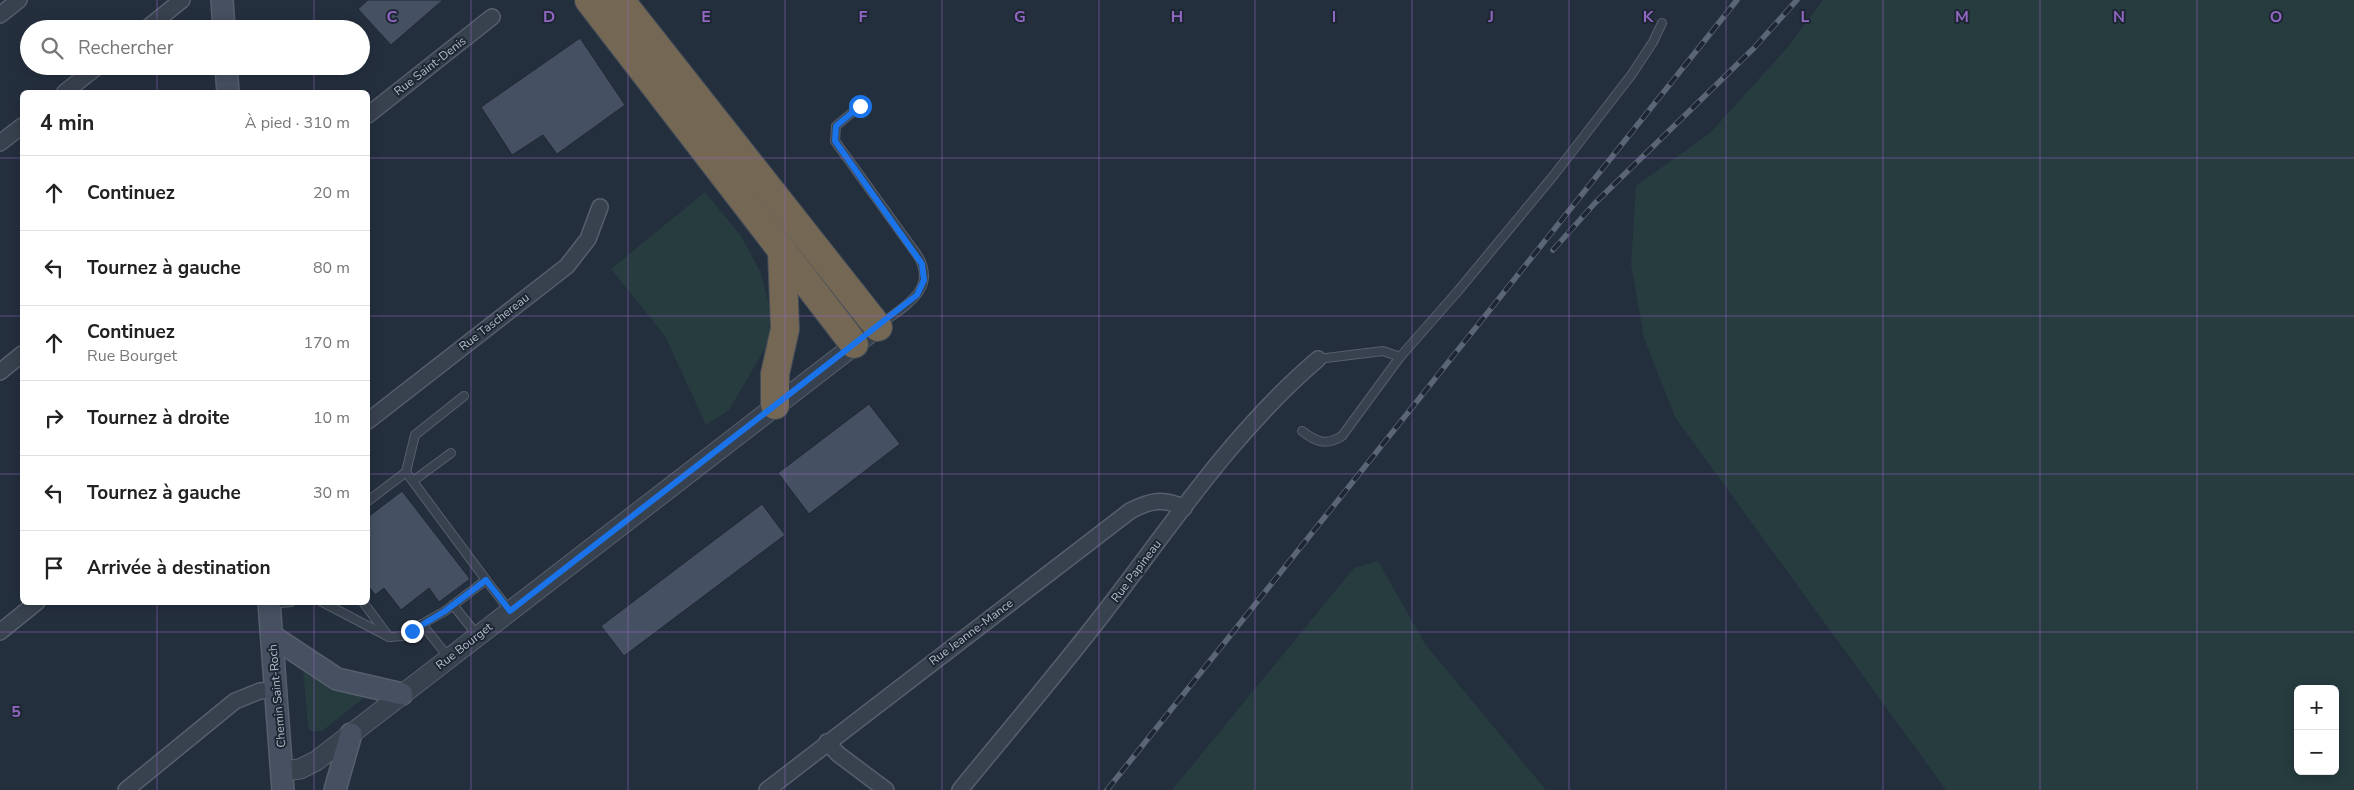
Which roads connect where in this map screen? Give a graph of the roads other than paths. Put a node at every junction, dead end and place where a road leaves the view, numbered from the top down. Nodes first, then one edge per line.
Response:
1 (19, 0) edge
2 (182, 0) edge
3 (222, 0) edge
4 (589, 0) edge
5 (620, 0) edge
6 (644, 0) edge
7 (0, 15) edge
8 (492, 17) dead end
9 (157, 20) edge
10 (223, 20) edge
11 (1662, 23) dead end
12 (657, 46) junction
13 (87, 75) edge
14 (227, 75) edge
15 (68, 90) edge
16 (228, 90) edge
17 (860, 106) dead end
18 (370, 113) edge
19 (20, 128) edge
20 (0, 143) edge
21 (600, 207) dead end
22 (782, 251) junction
23 (878, 327) junction
24 (854, 344) junction
25 (20, 356) edge
26 (1400, 357) junction
27 (1318, 359) joint
28 (0, 372) edge
29 (464, 396) dead end
30 (775, 404) junction
31 (370, 419) edge
32 (1302, 431) dead end
33 (451, 453) dead end
34 (406, 472) junction
35 (413, 481) junction
36 (370, 499) edge
37 (1184, 508) junction
38 (486, 580) junction
39 (33, 605) edge
40 (269, 605) edge
41 (328, 605) edge
42 (365, 605) edge
43 (454, 605) junction
44 (510, 611) junction
45 (422, 624) junction
46 (0, 632) edge
47 (272, 636) junction
48 (478, 636) junction
49 (389, 637) junction
50 (449, 658) junction
51 (276, 690) junction
52 (402, 694) junction
53 (351, 734) junction
54 (827, 742) junction
55 (283, 780) edge
56 (126, 790) edge
57 (336, 790) edge
58 (767, 790) edge
59 (886, 790) edge
60 (960, 790) edge

1 - 7 street
2 - 9 street
3 - 10 main road
4 - 22 highway
5 - 12 highway
6 - 12 highway
8 - 18 street, Rue Saint-Denis
11 - 26 lane
12 - 23 highway
13 - 15 street
14 - 16 main road
17 - 23 lane
19 - 20 street
21 - 31 street, Rue Taschereau
22 - 24 highway
22 - 30 highway
23 - 24 street, Rue Bourget
24 - 30 street, Rue Bourget
25 - 28 street
26 - 27 lane
26 - 32 lane
27 - 37 street, Rue Papineau
29 - 34 lane
30 - 44 street, Rue Bourget
33 - 35 lane
34 - 35 lane
34 - 36 lane
35 - 38 lane
37 - 54 street, Rue Jeanne-Mance
37 - 60 street, Rue Papineau
38 - 43 lane
38 - 44 lane
39 - 46 street
40 - 47 main road, Chemin Saint-Roch
41 - 49 lane
42 - 49 lane
43 - 45 lane
43 - 48 lane
44 - 48 street, Rue Bourget
45 - 49 lane
45 - 50 lane
47 - 51 main road, Chemin Saint-Roch
47 - 52 main road
48 - 50 street, Rue Bourget
50 - 52 street, Rue Bourget
51 - 55 main road, Chemin Saint-Roch
51 - 56 street
52 - 53 street, Rue Bourget
53 - 55 street, Rue Bourget
53 - 57 main road
54 - 58 street, Rue Jeanne-Mance
54 - 59 street

